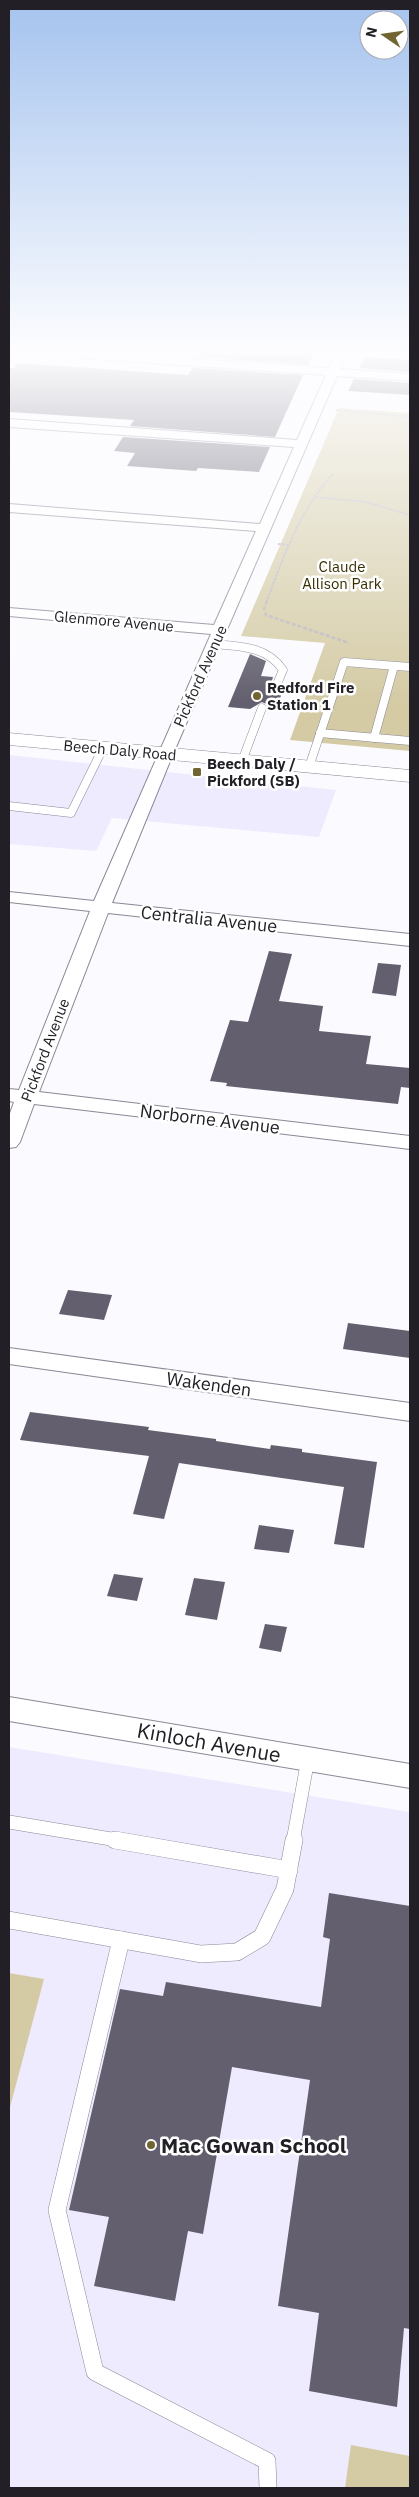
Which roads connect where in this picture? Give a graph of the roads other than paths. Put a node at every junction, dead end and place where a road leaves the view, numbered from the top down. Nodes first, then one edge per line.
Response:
1 (290, 469) edge
2 (9, 508) edge
3 (265, 528) junction
4 (9, 612) edge
5 (217, 637) junction
6 (394, 666) junction
7 (410, 667) edge
8 (277, 684) dead end
9 (262, 708) dead end
10 (320, 733) junction
11 (374, 738) junction
12 (9, 740) edge
13 (410, 742) edge
14 (103, 748) junction
15 (165, 754) junction
16 (242, 761) junction
17 (309, 767) junction
18 (410, 776) edge
19 (9, 806) edge
20 (9, 897) edge
21 (101, 907) junction
22 (410, 940) edge
23 (18, 1096) edge
24 (9, 1142) edge
25 (410, 1144) edge
26 (9, 1356) edge
27 (410, 1412) edge
28 (9, 1708) edge
29 (308, 1759) junction
30 (410, 1776) edge
31 (9, 1822) edge
32 (289, 1870) junction
33 (9, 1920) edge
34 (121, 1940) junction
35 (268, 2488) edge

1 - 3 street, Pickford Avenue
2 - 3 street
3 - 5 street, Pickford Avenue
4 - 5 street, Glenmore Avenue
5 - 8 lane
5 - 15 street, Pickford Avenue
6 - 7 lane
6 - 10 lane
6 - 11 lane
9 - 16 lane
10 - 11 lane
10 - 17 lane
11 - 13 lane
12 - 14 main road, Beech Daly Road
14 - 15 main road, Beech Daly Road
14 - 19 lane
15 - 16 main road, Beech Daly Road
15 - 21 street, Pickford Avenue
16 - 17 main road, Beech Daly Road
17 - 18 main road, Beech Daly Road
20 - 21 street, Centralia Avenue
21 - 22 street, Centralia Avenue
21 - 23 street, Pickford Avenue
23 - 24 street, Pickford Avenue
23 - 25 street, Norborne Avenue
26 - 27 street, Wakenden
28 - 29 street, Kinloch Avenue
29 - 30 street, Kinloch Avenue
29 - 32 lane
31 - 32 lane
32 - 34 lane
33 - 34 lane
34 - 35 lane

